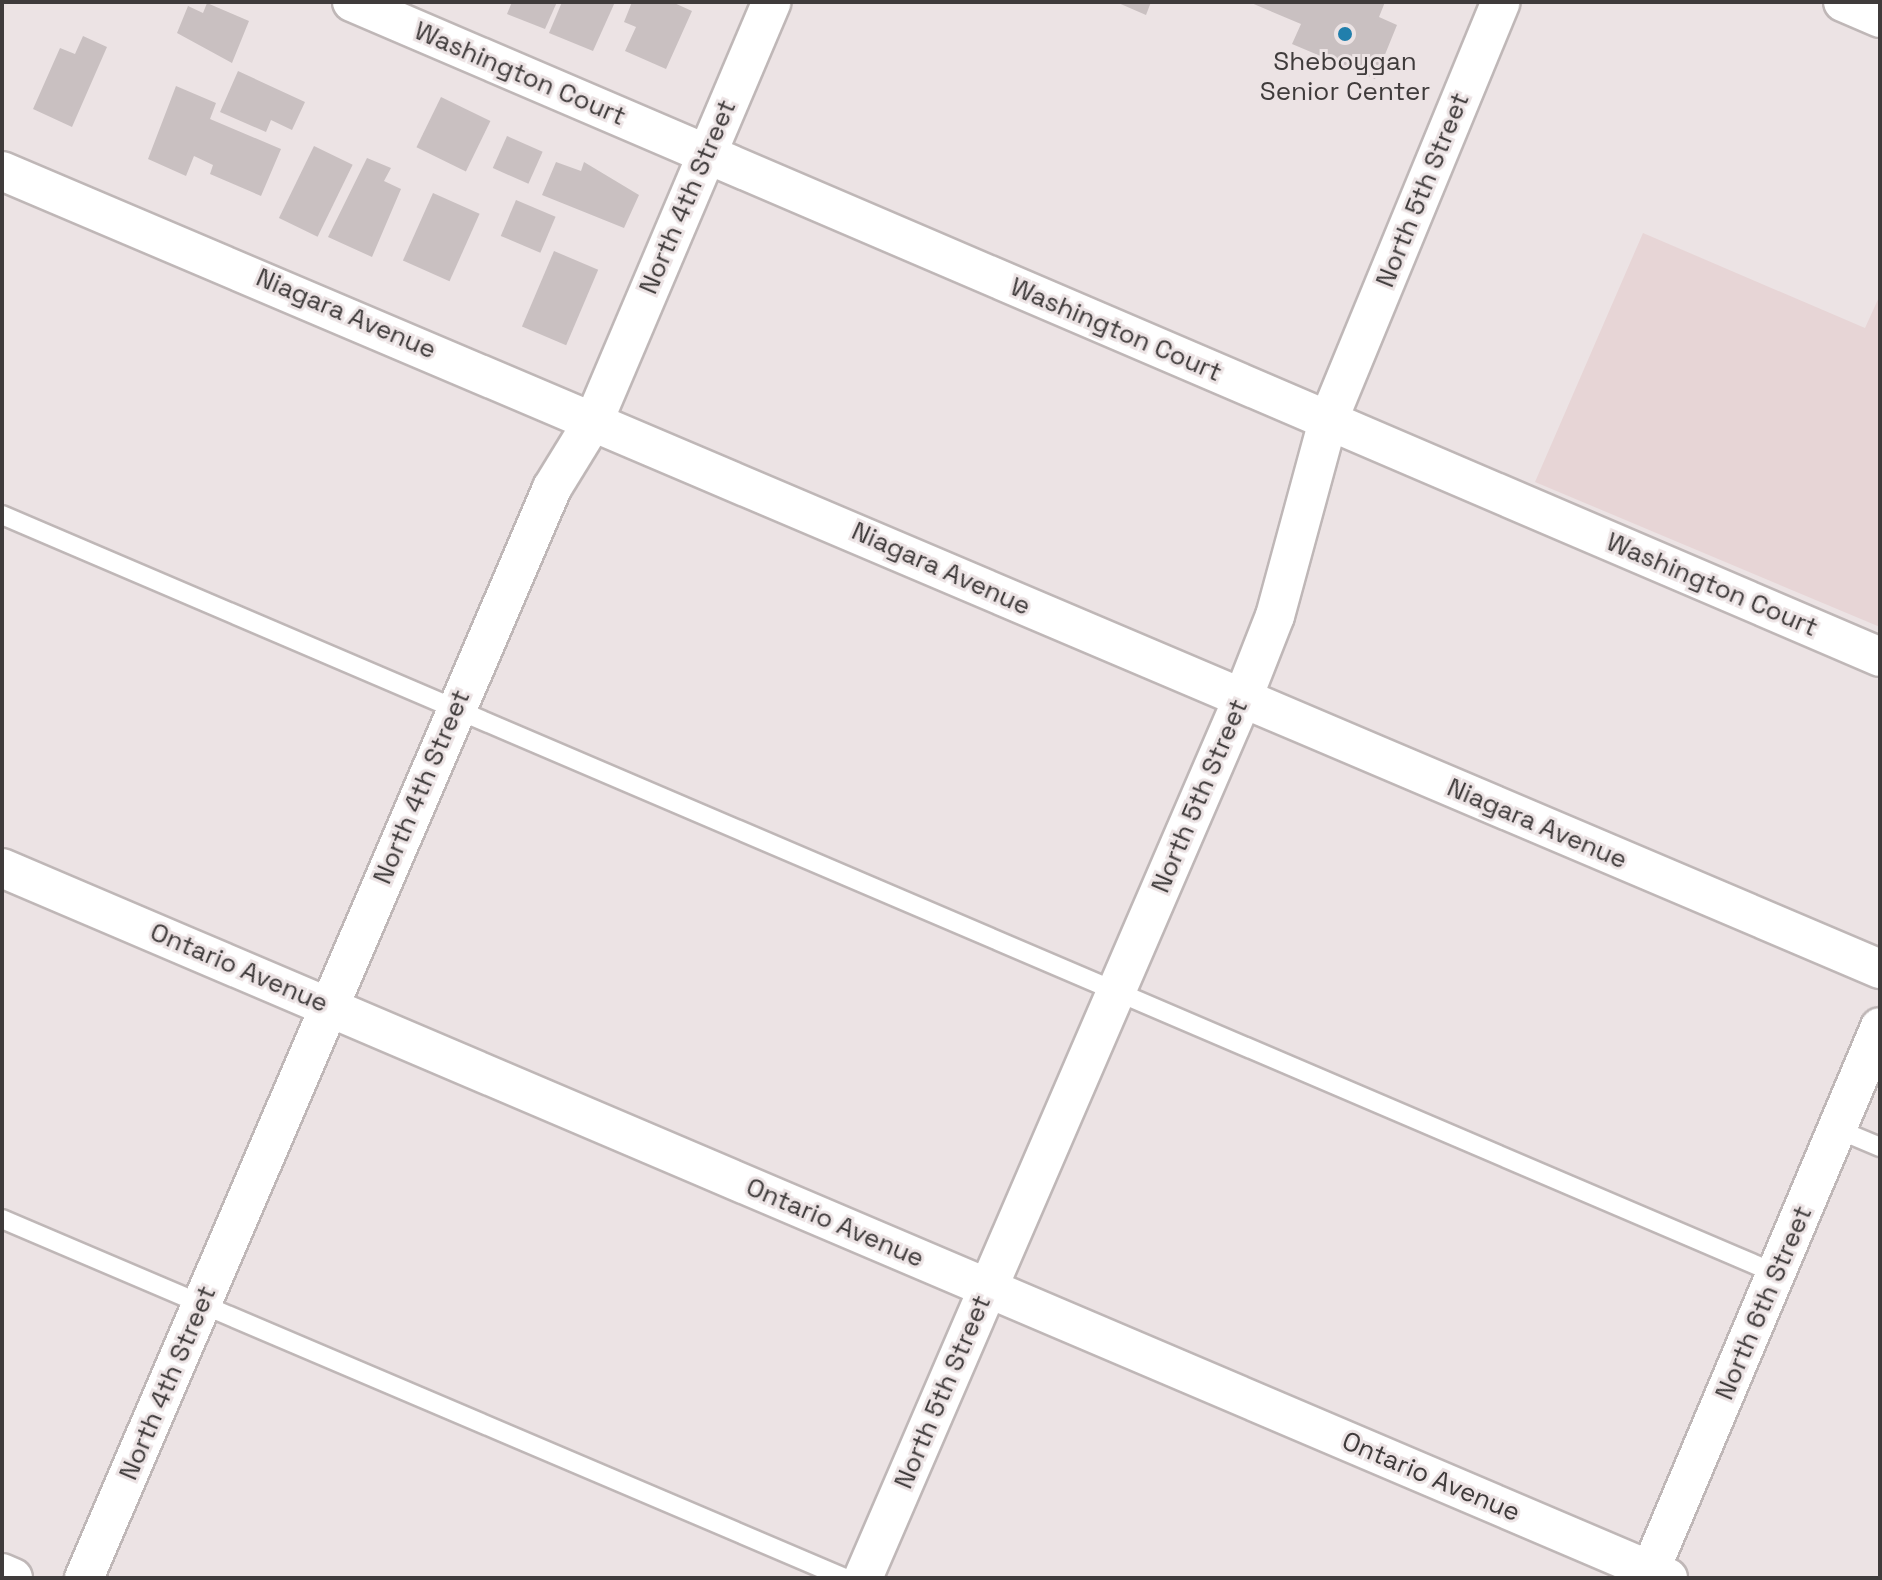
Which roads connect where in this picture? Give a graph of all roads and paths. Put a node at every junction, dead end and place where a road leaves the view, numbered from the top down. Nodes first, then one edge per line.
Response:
1 (352, 2) edge
2 (772, 2) edge
3 (1501, 2) edge
4 (1843, 2) edge
5 (1880, 18) edge
6 (707, 154) junction
7 (2, 171) edge
8 (595, 418) junction
9 (1328, 421) junction
10 (2, 515) edge
11 (1880, 657) edge
12 (1242, 700) junction
13 (455, 711) junction
14 (2, 868) edge
15 (1880, 969) edge
16 (1114, 994) junction
17 (329, 1006) junction
18 (1880, 1027) edge
19 (1837, 1129) junction
20 (1880, 1147) edge
21 (2, 1219) edge
22 (1777, 1274) junction
23 (987, 1288) junction
24 (202, 1305) junction
25 (2, 1573) edge
26 (1655, 1576) edge
27 (13, 1578) edge
28 (84, 1578) edge
29 (845, 1578) edge
30 (863, 1578) edge

1 - 6 street, Washington Court
2 - 6 street, North 4th Street
3 - 9 street, North 5th Street
4 - 5 street
6 - 8 street, North 4th Street
6 - 9 street, Washington Court
7 - 8 street, Niagara Avenue
8 - 12 street, Niagara Avenue
8 - 13 street, North 4th Street
9 - 11 street, Washington Court
9 - 12 street, North 5th Street
10 - 13 lane
12 - 15 street, Niagara Avenue
12 - 16 street, North 5th Street
13 - 16 lane
13 - 17 street, North 4th Street
14 - 17 street, Ontario Avenue
16 - 22 lane
16 - 23 street, North 5th Street
17 - 23 street, Ontario Avenue
17 - 24 street, North 4th Street
18 - 19 street, North 6th Street
19 - 20 lane
19 - 22 street, North 6th Street
21 - 24 lane
22 - 26 street, North 6th Street
23 - 26 street, Ontario Avenue
23 - 30 street, North 5th Street
24 - 28 street, North 4th Street
24 - 29 lane
25 - 27 street

